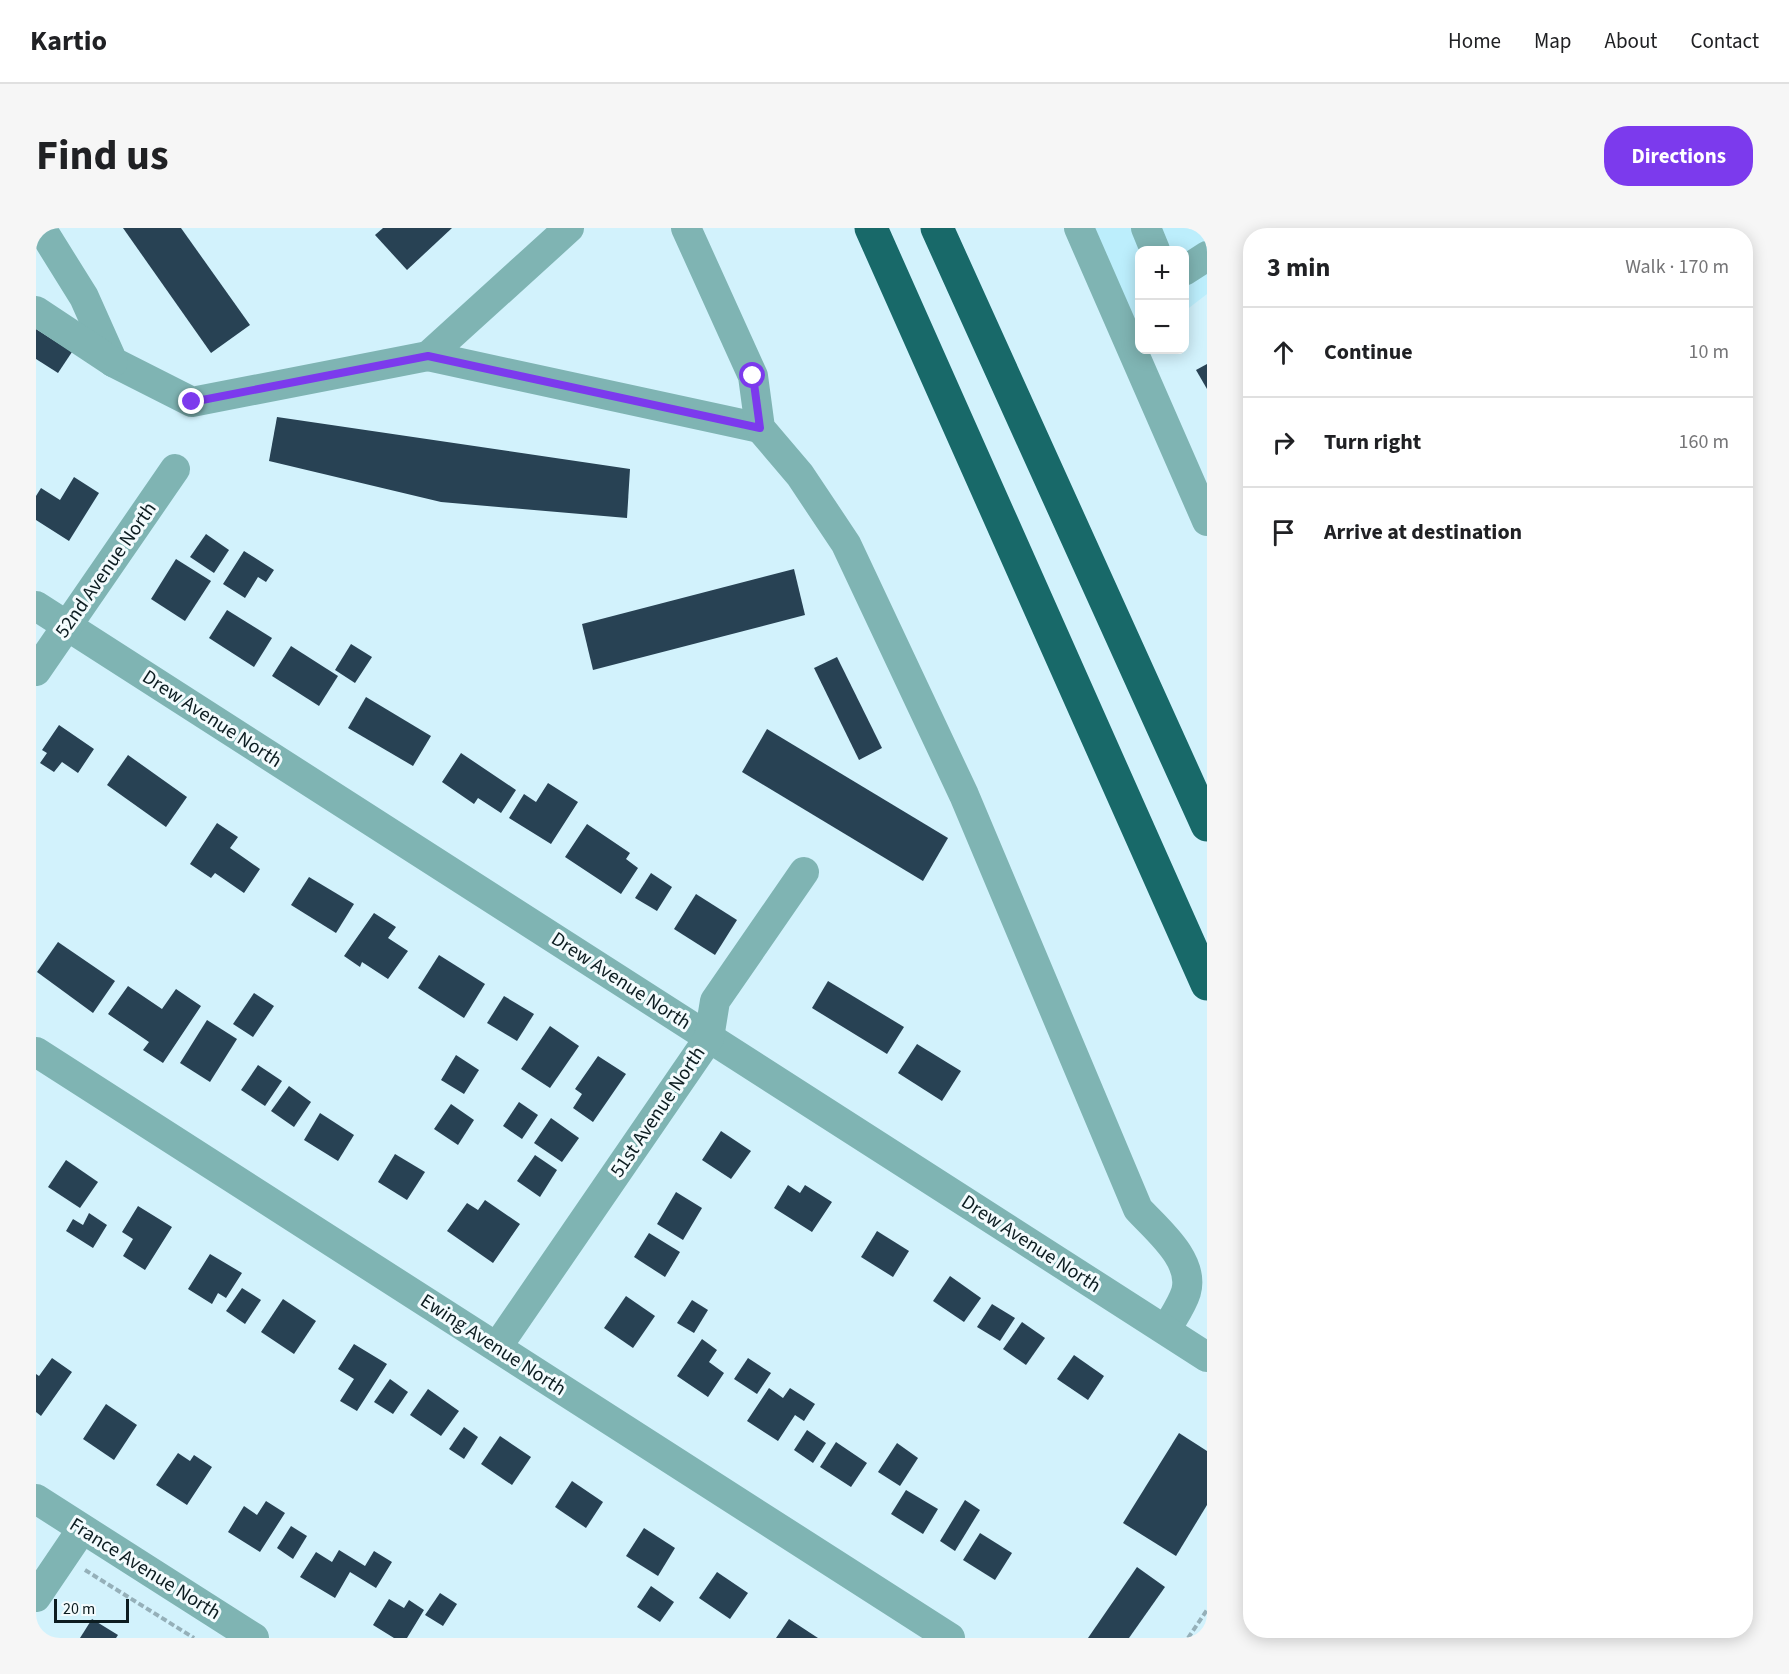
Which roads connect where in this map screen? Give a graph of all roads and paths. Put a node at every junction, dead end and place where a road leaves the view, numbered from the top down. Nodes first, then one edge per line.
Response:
1 (42, 228) edge
2 (569, 228) edge
3 (686, 228) edge
4 (872, 228) edge
5 (937, 228) edge
6 (1079, 228) edge
7 (1146, 228) edge
8 (1153, 246) edge
9 (1207, 256) edge
10 (1189, 269) edge
11 (1128, 307) edge
12 (36, 311) edge
13 (428, 356) junction
14 (113, 362) junction
15 (760, 428) junction
16 (176, 469) dead end
17 (1207, 521) edge
18 (36, 606) edge
19 (67, 626) junction
20 (36, 671) edge
21 (1207, 825) edge
22 (804, 872) dead end
23 (1207, 984) edge
24 (709, 1038) junction
25 (36, 1052) edge
26 (1166, 1330) junction
27 (497, 1347) junction
28 (1207, 1357) edge
29 (36, 1499) edge
30 (82, 1529) junction
31 (65, 1555) junction
32 (36, 1597) edge
33 (1207, 1610) edge
34 (194, 1638) edge
35 (254, 1638) edge
36 (950, 1638) edge
37 (1188, 1638) edge

1 - 14 street
2 - 13 street
3 - 15 street
4 - 23 highway
5 - 21 highway
6 - 11 street
7 - 8 street
9 - 10 street
11 - 17 street
12 - 14 street
13 - 14 street
13 - 15 street
15 - 26 street
16 - 19 street, 52nd Avenue North
18 - 19 street, Drew Avenue North
19 - 20 street, 52nd Avenue North
19 - 24 street, Drew Avenue North
22 - 24 street, 51st Avenue North
24 - 26 street, Drew Avenue North
24 - 27 street, 51st Avenue North
25 - 27 street, Ewing Avenue North
26 - 28 street, Drew Avenue North
27 - 36 street, Ewing Avenue North
29 - 30 street, France Avenue North
30 - 31 street
30 - 35 street, France Avenue North
31 - 32 street
31 - 34 path
33 - 37 path

